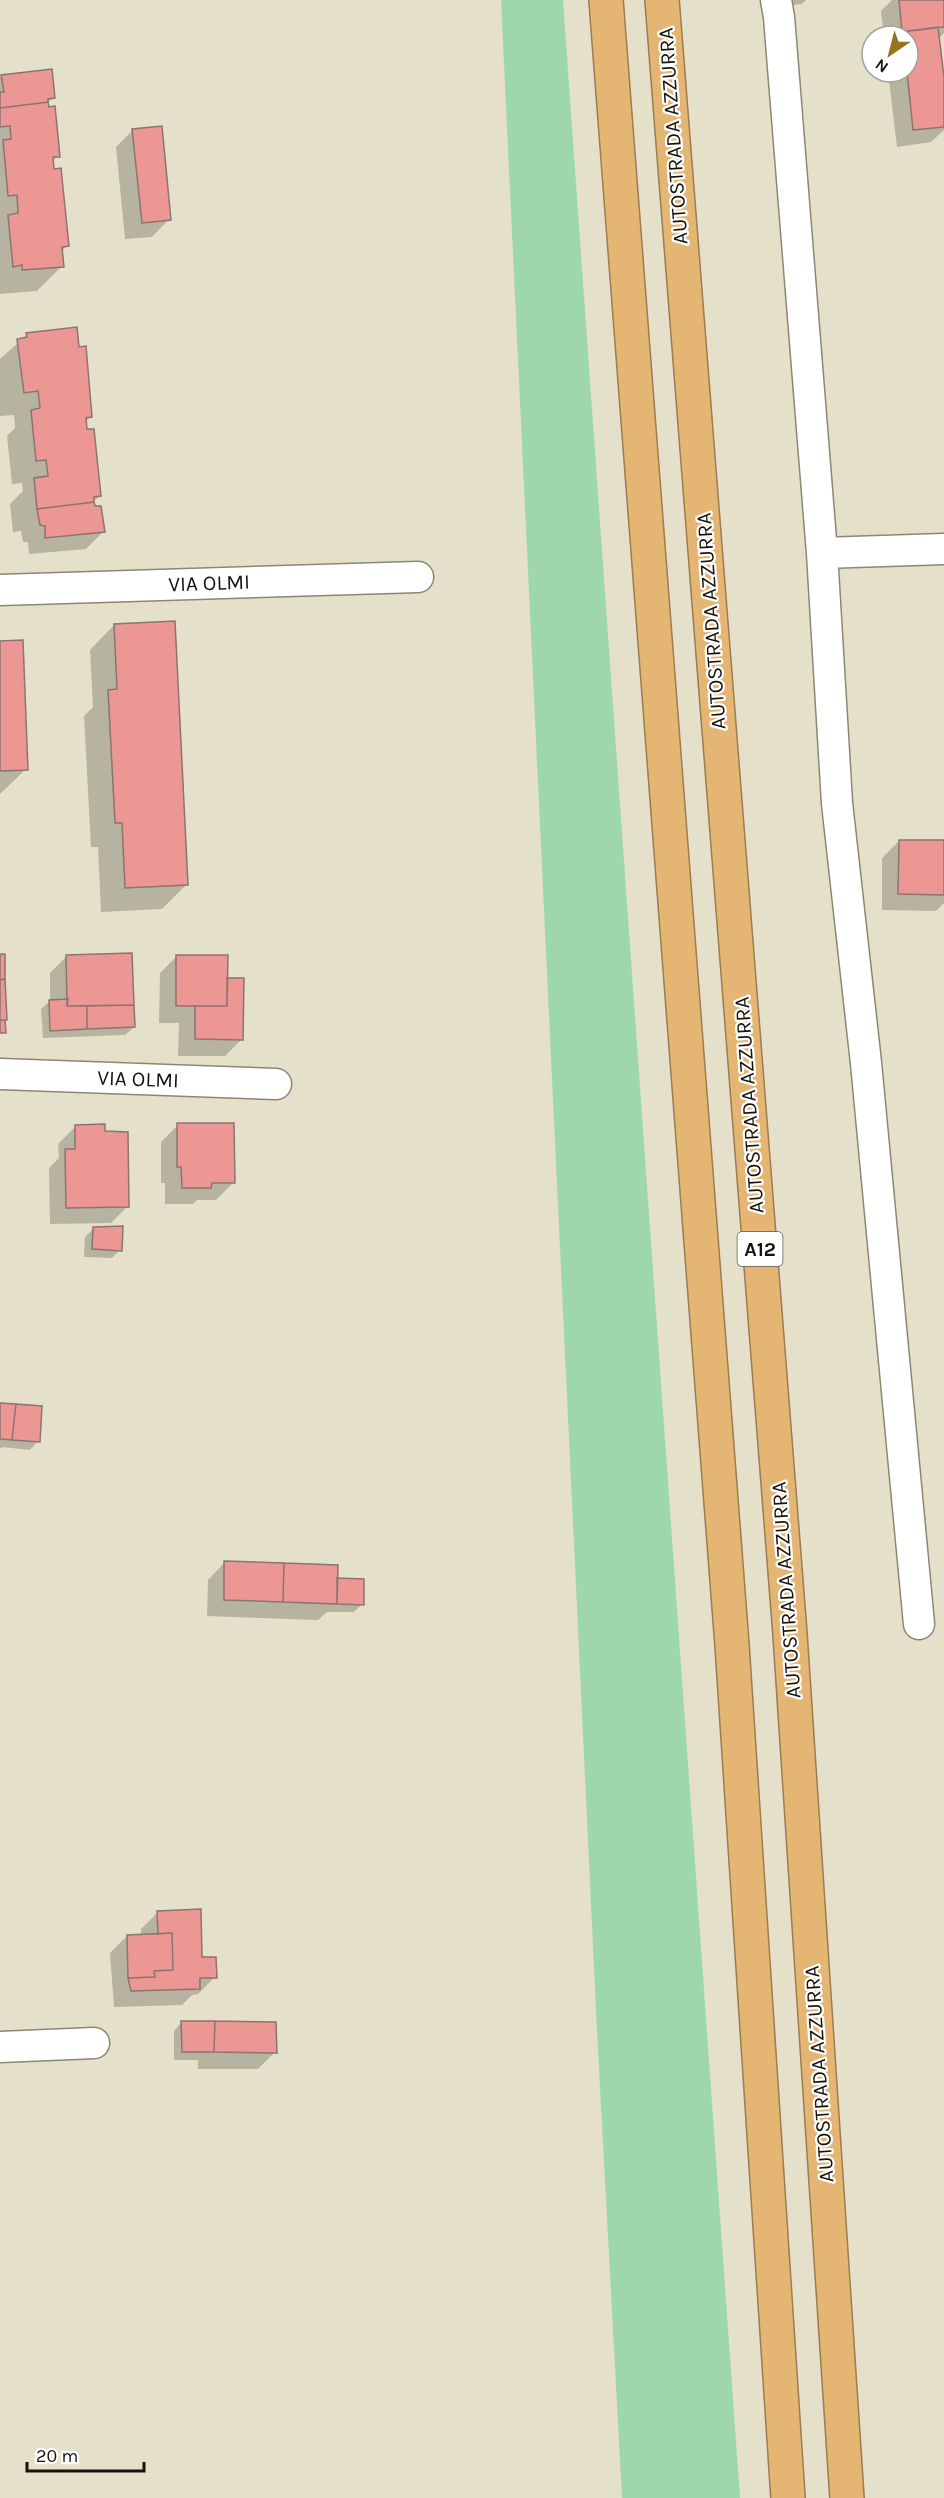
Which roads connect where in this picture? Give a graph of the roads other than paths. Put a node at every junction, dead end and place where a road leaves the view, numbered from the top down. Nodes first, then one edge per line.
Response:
1 (606, 0) edge
2 (662, 0) edge
3 (776, 0) edge
4 (944, 549) edge
5 (822, 553) junction
6 (418, 577) dead end
7 (0, 590) edge
8 (0, 1074) edge
9 (276, 1084) dead end
10 (919, 1624) dead end
11 (94, 2043) dead end
12 (0, 2047) edge
13 (789, 2498) edge
14 (847, 2498) edge

1 - 13 highway
2 - 14 highway, AUTOSTRADA AZZURRA / A12
3 - 5 street
4 - 5 street
5 - 10 street
6 - 7 street, VIA OLMI
8 - 9 street, VIA OLMI
11 - 12 street

